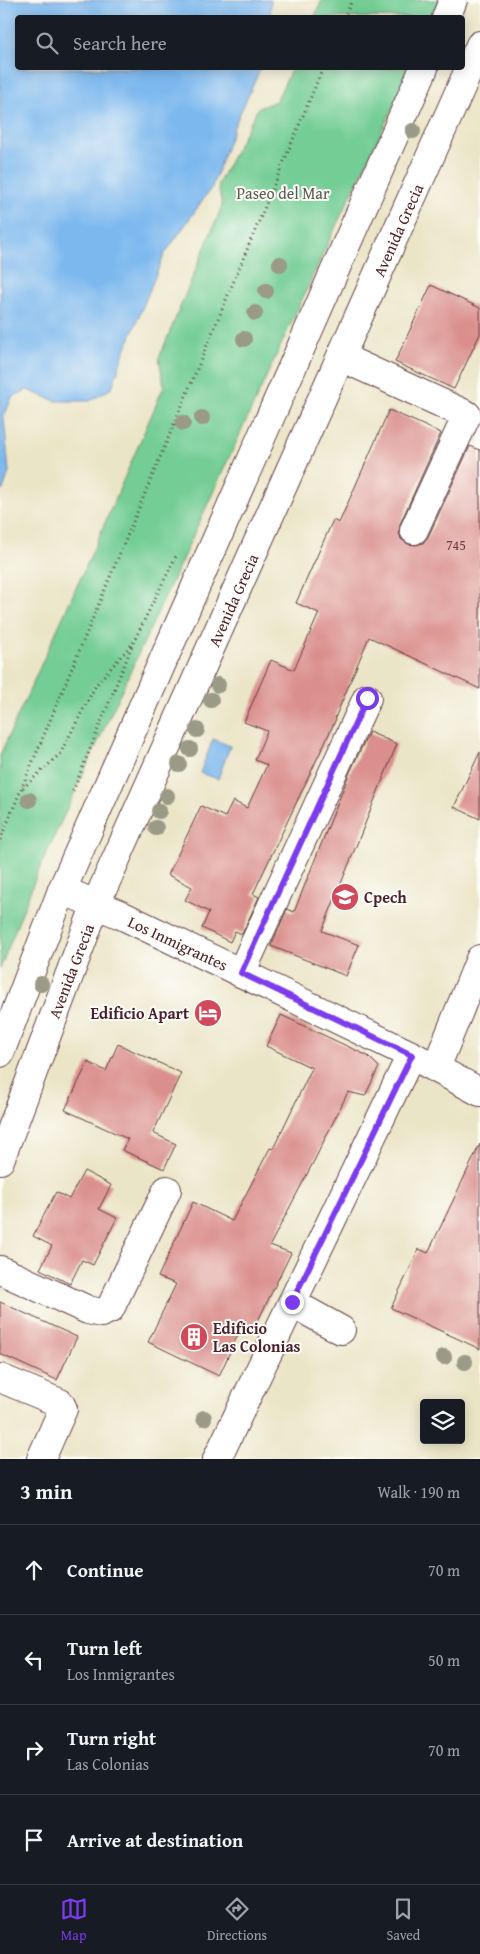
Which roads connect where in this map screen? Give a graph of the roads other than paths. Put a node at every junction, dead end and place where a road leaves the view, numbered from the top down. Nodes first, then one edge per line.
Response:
1 (453, 0) edge
2 (447, 15) edge
3 (480, 45) edge
4 (423, 70) edge
5 (341, 357) junction
6 (414, 530) dead end
7 (367, 698) dead end
8 (62, 890) junction
9 (96, 904) junction
10 (480, 959) edge
11 (241, 973) junction
12 (0, 1053) edge
13 (412, 1055) junction
14 (436, 1068) junction
15 (480, 1092) edge
16 (0, 1160) edge
17 (167, 1190) dead end
18 (0, 1270) edge
19 (292, 1302) junction
20 (341, 1330) dead end
21 (0, 1378) edge
22 (40, 1459) edge
23 (217, 1459) edge

1 - 2 main road
3 - 5 main road, Avenida Grecia
4 - 8 main road
5 - 6 main road
5 - 9 main road, Avenida Grecia
7 - 11 main road
8 - 9 main road, Los Inmigrantes
8 - 12 main road
9 - 11 main road, Los Inmigrantes
9 - 16 main road, Avenida Grecia
10 - 14 main road
11 - 13 main road, Los Inmigrantes
13 - 14 main road, Los Inmigrantes
13 - 19 main road
14 - 15 main road, Los Inmigrantes
17 - 18 main road
19 - 20 main road
19 - 23 main road
21 - 22 main road

